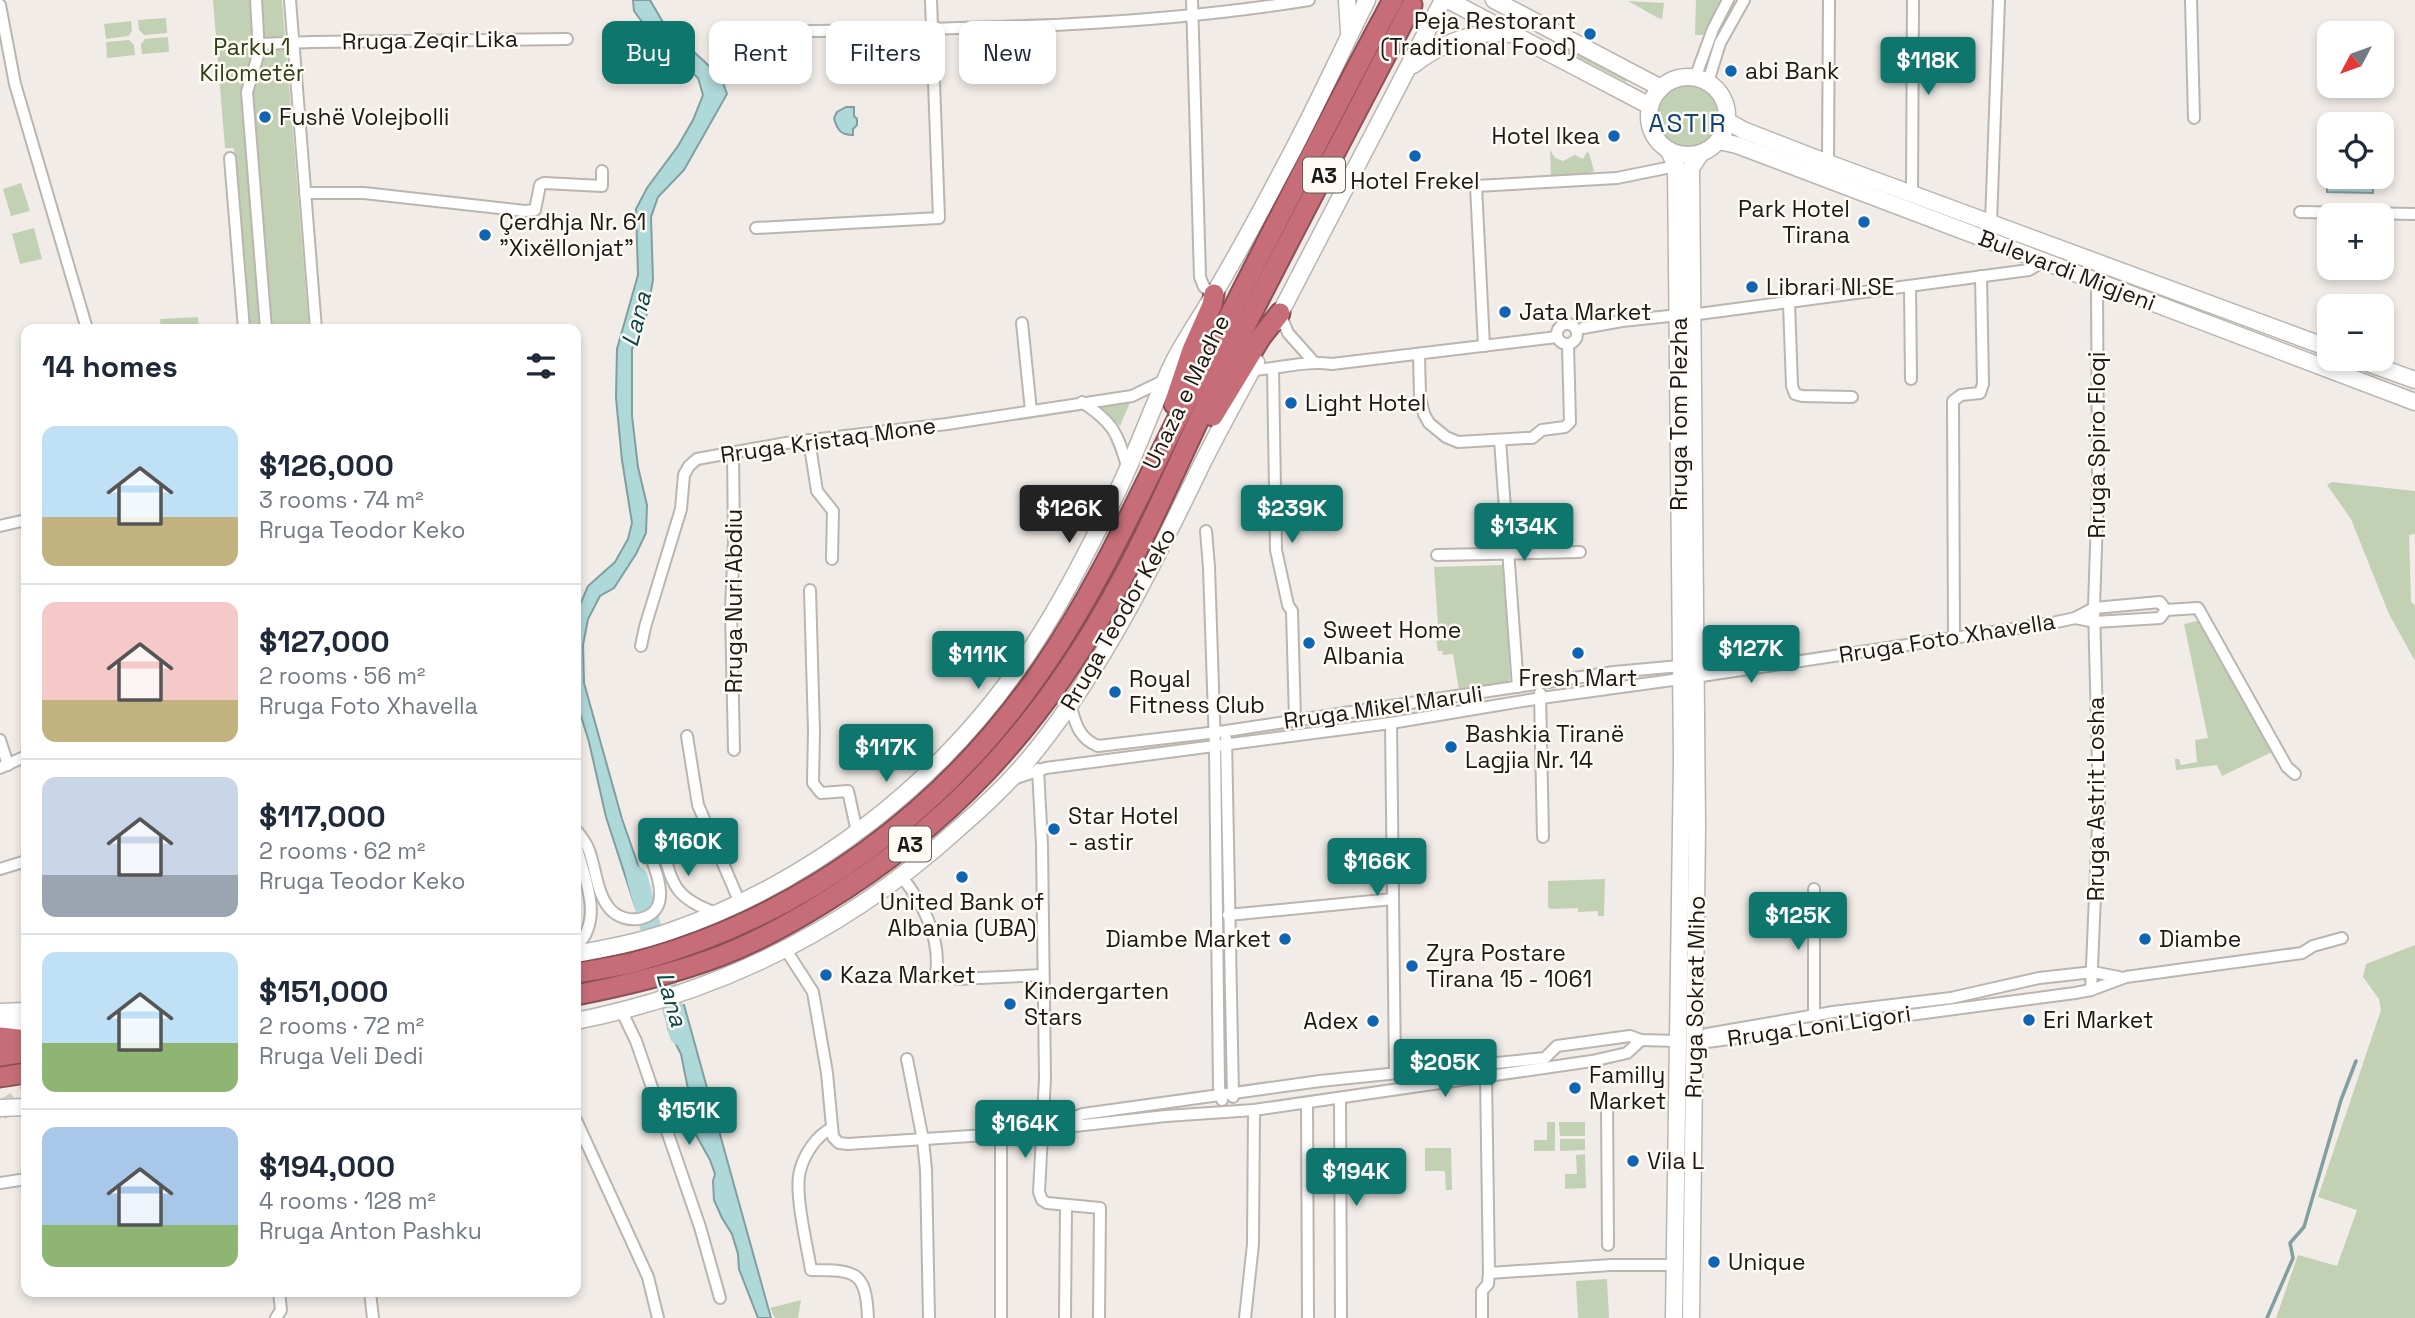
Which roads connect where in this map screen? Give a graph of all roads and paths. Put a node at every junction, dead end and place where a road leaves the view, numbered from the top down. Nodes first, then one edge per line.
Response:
1 (256, 0) edge
2 (290, 0) edge
3 (931, 0) edge
4 (1192, 0) edge
5 (1309, 0) edge
6 (1348, 0) edge
7 (1367, 0) edge
8 (1393, 0) edge
9 (1443, 0) edge
10 (1448, 0) edge
11 (1494, 0) edge
12 (1728, 0) edge
13 (1744, 0) edge
14 (1829, 0) edge
15 (1913, 0) edge
16 (1999, 0) edge
17 (2191, 0) edge
18 (1256, 4) edge
19 (0, 5) edge
20 (1412, 5) dead end
21 (1514, 7) edge
22 (1193, 16) junction
23 (932, 21) edge
24 (945, 29) edge
25 (1349, 36) junction
26 (1518, 37) junction
27 (567, 39) dead end
28 (294, 42) junction
29 (259, 44) junction
30 (1409, 68) junction
31 (1702, 80) junction
32 (934, 84) edge
33 (1661, 88) junction
34 (1650, 106) junction
35 (2194, 118) dead end
36 (1727, 121) junction
37 (1719, 141) junction
38 (1669, 151) junction
39 (1701, 153) junction
40 (230, 158) dead end
41 (1828, 163) junction
42 (1676, 166) junction
43 (602, 171) dead end
44 (305, 193) junction
45 (1912, 194) junction
46 (2300, 212) dead end
47 (2415, 214) edge
48 (1991, 223) junction
49 (756, 228) dead end
50 (2044, 261) junction
51 (1981, 276) junction
52 (2097, 281) junction
53 (1910, 286) junction
54 (1214, 294) junction
55 (1789, 303) junction
56 (1280, 313) junction
57 (1685, 315) junction
58 (1022, 323) dead end
59 (87, 324) edge
60 (244, 324) edge
61 (266, 324) edge
62 (316, 324) edge
63 (1583, 328) dead end
64 (1556, 337) junction
65 (2317, 344) edge
66 (1568, 345) junction
67 (1484, 346) junction
68 (1419, 354) junction
69 (1313, 361) junction
70 (1273, 369) junction
71 (1252, 370) junction
72 (2390, 371) edge
73 (1911, 379) dead end
74 (1165, 380) junction
75 (2415, 380) edge
76 (1852, 397) dead end
77 (1082, 402) junction
78 (2415, 402) edge
79 (1031, 411) junction
80 (809, 440) junction
81 (1500, 440) junction
82 (733, 452) junction
83 (1128, 470) junction
84 (1142, 516) junction
85 (21, 521) edge
86 (0, 526) edge
87 (1206, 531) dead end
88 (1580, 552) dead end
89 (1508, 553) junction
90 (1437, 555) dead end
91 (831, 559) dead end
92 (810, 590) dead end
93 (2094, 608) junction
94 (2166, 610) junction
95 (2076, 618) junction
96 (2095, 622) junction
97 (1954, 639) junction
98 (641, 646) dead end
99 (1687, 672) junction
100 (1540, 684) junction
101 (1518, 687) junction
102 (1541, 698) junction
103 (1070, 703) junction
104 (1295, 719) junction
105 (1391, 723) junction
106 (1220, 732) junction
107 (687, 736) dead end
108 (0, 740) edge
109 (1220, 746) junction
110 (734, 750) dead end
111 (21, 758) edge
112 (4, 766) edge
113 (1038, 769) junction
114 (2295, 774) dead end
115 (1011, 779) junction
116 (857, 832) junction
117 (581, 837) edge
118 (1544, 837) dead end
119 (661, 844) dead end
120 (648, 849) dead end
121 (21, 863) edge
122 (581, 863) edge
123 (0, 869) edge
124 (902, 877) junction
125 (1814, 889) dead end
126 (1393, 899) junction
127 (740, 903) junction
128 (716, 913) junction
129 (1222, 917) junction
130 (2342, 938) dead end
131 (581, 940) edge
132 (675, 940) junction
133 (631, 953) junction
134 (581, 954) edge
135 (790, 957) junction
136 (581, 971) edge
137 (2093, 972) junction
138 (1044, 975) junction
139 (2120, 978) junction
140 (2091, 990) junction
141 (581, 994) edge
142 (621, 1010) junction
143 (21, 1011) edge
144 (0, 1012) edge
145 (1814, 1015) junction
146 (581, 1020) edge
147 (21, 1022) edge
148 (0, 1025) edge
149 (0, 1037) edge
150 (21, 1039) edge
151 (1641, 1040) junction
152 (1695, 1040) junction
153 (1677, 1041) junction
154 (21, 1053) edge
155 (0, 1056) edge
156 (907, 1059) dead end
157 (1395, 1073) junction
158 (21, 1074) edge
159 (0, 1076) edge
160 (1486, 1077) junction
161 (1234, 1093) junction
162 (1220, 1096) junction
163 (21, 1097) edge
164 (0, 1098) edge
165 (1340, 1098) junction
166 (1606, 1102) dead end
167 (1307, 1103) junction
168 (21, 1107) edge
169 (0, 1108) edge
170 (1230, 1110) junction
171 (1254, 1110) junction
172 (832, 1128) junction
173 (1042, 1130) junction
174 (1001, 1134) junction
175 (581, 1140) edge
176 (923, 1140) junction
177 (21, 1180) edge
178 (0, 1183) edge
179 (1066, 1206) junction
180 (1608, 1245) dead end
181 (1674, 1265) junction
182 (1489, 1273) junction
183 (280, 1297) edge
184 (371, 1297) edge
185 (720, 1298) dead end
186 (276, 1318) edge
187 (373, 1318) edge
188 (658, 1318) edge
189 (869, 1318) edge
190 (929, 1318) edge
191 (1002, 1318) edge
192 (1065, 1318) edge
193 (1099, 1318) edge
194 (1245, 1318) edge
195 (1308, 1318) edge
196 (1341, 1318) edge
197 (1482, 1318) edge
198 (1674, 1318) edge
199 (1691, 1318) edge

1 - 29 street
2 - 28 street
3 - 23 street
4 - 22 street
5 - 18 street
6 - 25 main road
7 - 25 main road
8 - 84 highway, Unaza e Madhe / A3
9 - 30 main road, Rruga Teodor Keko
10 - 26 main road
11 - 21 main road
12 - 31 street
13 - 31 street
14 - 41 street
15 - 45 street
16 - 48 street
17 - 35 street
18 - 22 street
19 - 59 street
20 - 84 highway, Unaza e Madhe / A3
21 - 33 main road
22 - 24 street
22 - 54 street
25 - 54 main road
26 - 30 main road
26 - 34 main road
27 - 28 street, Rruga Zeqir Lika
28 - 29 street, Rruga Zeqir Lika
28 - 44 street
29 - 61 street
30 - 56 main road, Rruga Teodor Keko
31 - 33 main road
31 - 36 main road
32 - 49 street
33 - 34 main road
34 - 38 main road
36 - 37 main road
36 - 41 main road, Bulevardi Migjeni
37 - 39 main road
37 - 50 main road, Bulevardi Migjeni
38 - 39 main road
38 - 42 main road, Rruga Tom Plezha
39 - 57 main road, Rruga Tom Plezha
40 - 60 street
41 - 45 main road, Bulevardi Migjeni
42 - 57 main road, Rruga Tom Plezha
42 - 67 street
43 - 44 street
44 - 62 street
45 - 48 main road, Bulevardi Migjeni
46 - 47 street
48 - 65 main road, Bulevardi Migjeni
50 - 51 street
50 - 52 main road, Bulevardi Migjeni
51 - 53 street
51 - 97 street
52 - 78 main road, Bulevardi Migjeni
52 - 93 street, Rruga Spiro Floqi
53 - 55 street
53 - 73 street
54 - 74 main road
54 - 84 highway
55 - 57 street
55 - 76 street
56 - 69 street
56 - 71 main road, Rruga Teodor Keko
56 - 84 highway
57 - 63 street
57 - 99 main road, Rruga Tom Plezha
58 - 79 street
64 - 66 street
64 - 66 street
64 - 67 street
66 - 81 street
67 - 68 street
68 - 69 street
68 - 81 street
69 - 70 street
70 - 71 street
70 - 104 street
71 - 103 main road, Rruga Teodor Keko
72 - 75 main road
74 - 77 street, Rruga Kristaq Mone
74 - 83 main road
77 - 79 street, Rruga Kristaq Mone
77 - 83 street
79 - 80 street, Rruga Kristaq Mone
80 - 82 street, Rruga Kristaq Mone
80 - 91 street
81 - 89 street
82 - 98 street, Rruga Kristaq Mone
82 - 110 street, Rruga Nuri Abdiu
83 - 116 main road
84 - 132 highway, Unaza e Madhe / A3
84 - 141 highway, Unaza e Madhe / A3
85 - 86 street
87 - 106 street
88 - 89 street
89 - 90 street
89 - 101 street
92 - 116 street
93 - 94 street
93 - 95 street
93 - 96 street, Rruga Astrit Losha
94 - 96 street
94 - 114 street
95 - 96 street
95 - 97 street, Rruga Foto Xhavella
96 - 137 street, Rruga Astrit Losha
97 - 99 street, Rruga Foto Xhavella
99 - 100 street, Rruga Mikel Maruli
99 - 102 street, Rruga Mikel Maruli
99 - 152 main road, Rruga Sokrat Miho
99 - 153 main road, Rruga Sokrat Miho
100 - 101 street, Rruga Mikel Maruli
100 - 102 street
101 - 104 street, Rruga Mikel Maruli
102 - 105 street, Rruga Mikel Maruli
102 - 118 street
103 - 106 street, Rruga Mikel Maruli
103 - 115 main road, Rruga Teodor Keko
104 - 106 street, Rruga Mikel Maruli
105 - 109 street, Rruga Mikel Maruli
105 - 126 street, Rruga Mikel Maruli
106 - 109 street
107 - 127 street
108 - 112 street
109 - 113 street, Rruga Mikel Maruli
109 - 129 street
111 - 112 street
113 - 115 street, Rruga Mikel Maruli
113 - 138 street
115 - 124 main road, Rruga Teodor Keko
116 - 127 main road
117 - 120 street
119 - 128 street
121 - 123 street
122 - 131 street
124 - 135 main road, Rruga Teodor Keko
124 - 138 street
125 - 145 street
126 - 129 street
126 - 157 street, Rruga Mikel Maruli
127 - 128 main road
128 - 132 main road
129 - 161 street
129 - 162 street
130 - 139 street, Rruga Loni Ligori
132 - 133 highway, Unaza e Madhe / A3
133 - 134 main road
133 - 136 highway, Unaza e Madhe / A3
135 - 142 main road, Rruga Teodor Keko
135 - 172 street
137 - 139 street, Rruga Loni Ligori
137 - 140 street, Rruga Astrit Losha
137 - 145 street, Rruga Loni Ligori
138 - 173 street
139 - 140 street, Rruga Loni Ligori
140 - 152 street, Rruga Loni Ligori
142 - 146 main road, Rruga Teodor Keko
142 - 185 street
143 - 144 main road
145 - 152 street, Rruga Loni Ligori
147 - 148 main road
149 - 150 highway
151 - 153 street
151 - 157 street
151 - 160 street
152 - 153 main road
152 - 199 main road, Rruga Sokrat Miho
153 - 181 main road, Rruga Sokrat Miho
154 - 155 highway
156 - 176 street
157 - 161 street
158 - 159 highway
160 - 165 street
160 - 182 street
161 - 162 street
161 - 170 street
162 - 170 street
162 - 173 street
163 - 164 main road
165 - 167 street
165 - 196 street
166 - 180 street
167 - 171 street
167 - 195 street
168 - 169 main road
170 - 171 street
170 - 173 street
171 - 194 street
172 - 176 street
172 - 189 street
173 - 174 street
173 - 179 street
174 - 176 street
174 - 191 street
175 - 188 street
176 - 190 street
177 - 178 street
179 - 192 street
179 - 193 street
181 - 182 street
181 - 198 main road, Rruga Sokrat Miho
182 - 197 street
183 - 186 street
184 - 187 street

